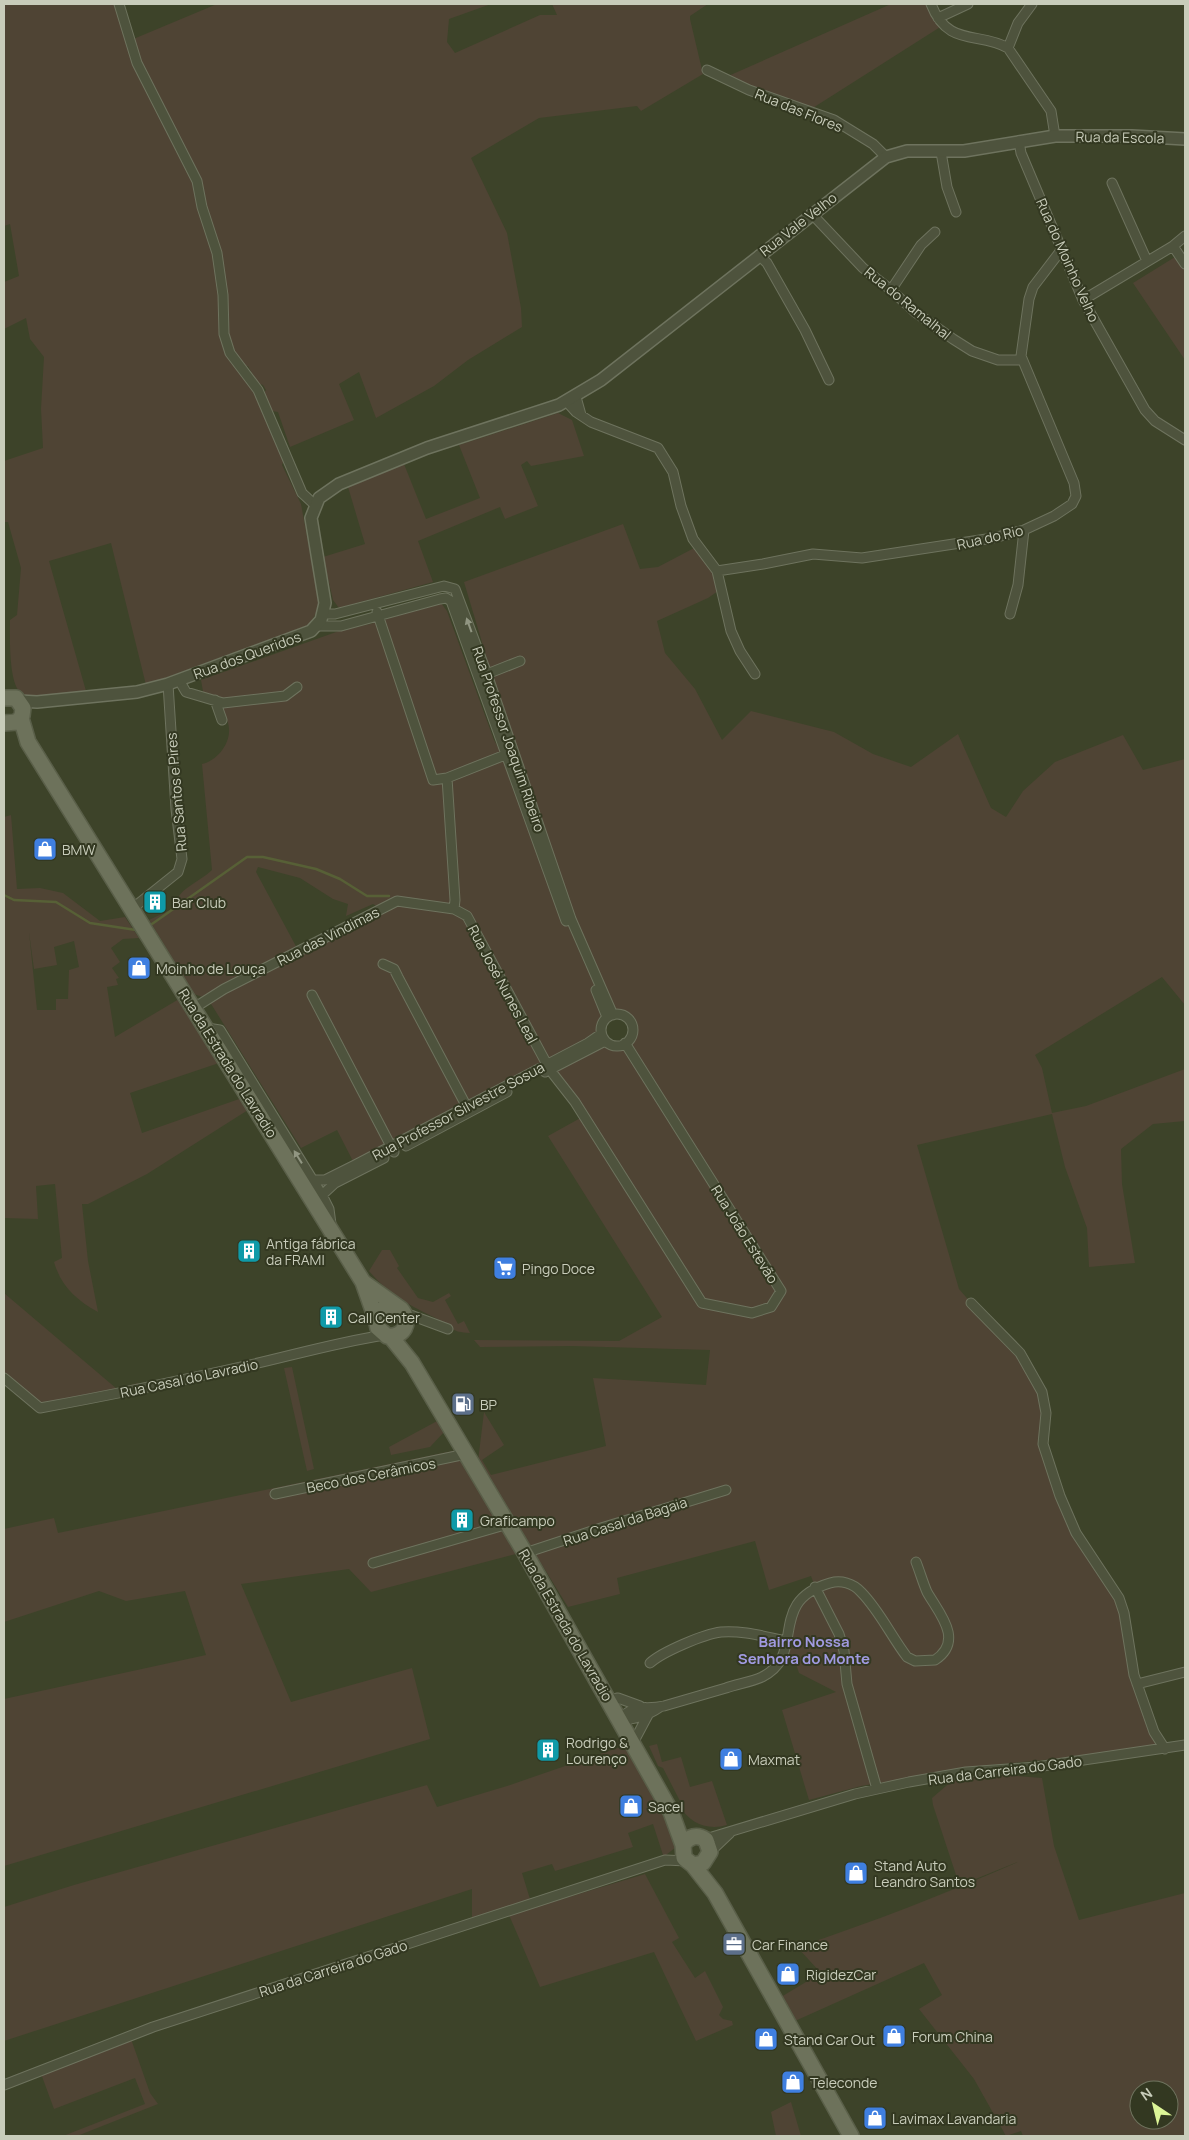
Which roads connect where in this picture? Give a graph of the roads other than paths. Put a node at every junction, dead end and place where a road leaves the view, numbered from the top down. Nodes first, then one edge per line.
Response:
1 (119, 4) edge
2 (931, 4) edge
3 (968, 4) edge
4 (1032, 4) edge
5 (938, 18) junction
6 (1008, 48) junction
7 (707, 70) dead end
8 (1055, 136) junction
9 (1185, 139) edge
10 (1019, 142) junction
11 (941, 152) junction
12 (886, 157) junction
13 (1112, 183) dead end
14 (956, 212) dead end
15 (811, 213) junction
16 (935, 232) dead end
17 (1185, 236) edge
18 (1173, 246) junction
19 (1062, 249) junction
20 (759, 255) junction
21 (1147, 261) junction
22 (1185, 264) edge
23 (892, 290) junction
24 (1083, 300) junction
25 (1022, 360) junction
26 (830, 380) dead end
27 (571, 400) junction
28 (1185, 440) edge
29 (315, 505) junction
30 (1024, 530) junction
31 (716, 571) junction
32 (397, 598) junction
33 (375, 604) junction
34 (400, 611) junction
35 (324, 614) junction
36 (1010, 614) dead end
37 (378, 617) junction
38 (316, 626) junction
39 (520, 661) dead end
40 (487, 674) junction
41 (755, 674) dead end
42 (173, 682) junction
43 (297, 687) dead end
44 (215, 700) junction
45 (10, 711) edge
46 (222, 720) dead end
47 (505, 755) junction
48 (447, 778) junction
49 (133, 908) junction
50 (454, 909) junction
51 (383, 964) dead end
52 (312, 994) dead end
53 (194, 1008) junction
54 (610, 1016) junction
55 (207, 1028) junction
56 (603, 1037) junction
57 (625, 1043) junction
58 (548, 1067) junction
59 (468, 1109) junction
60 (393, 1149) junction
61 (312, 1180) junction
62 (322, 1195) junction
63 (332, 1232) junction
64 (363, 1282) junction
65 (971, 1303) dead end
66 (424, 1320) junction
67 (392, 1324) junction
68 (448, 1329) dead end
69 (4, 1378) edge
70 (466, 1454) junction
71 (726, 1490) dead end
72 (275, 1494) dead end
73 (508, 1524) junction
74 (525, 1554) junction
75 (916, 1562) dead end
76 (373, 1563) dead end
77 (815, 1587) junction
78 (786, 1641) junction
79 (650, 1663) dead end
80 (1185, 1672) edge
81 (1137, 1684) junction
82 (608, 1700) junction
83 (640, 1706) junction
84 (661, 1707) junction
85 (648, 1715) junction
86 (618, 1720) junction
87 (632, 1745) junction
88 (1185, 1745) edge
89 (1165, 1749) junction
90 (877, 1789) junction
91 (671, 1812) junction
92 (732, 1831) junction
93 (700, 1837) junction
94 (694, 1855) junction
95 (665, 1860) junction
96 (4, 2085) edge
97 (851, 2136) edge

1 - 29 street
2 - 5 street
3 - 5 street
4 - 6 street
5 - 6 street
6 - 8 street
7 - 12 street, Rua das Flores
8 - 9 street, Rua da Escola
8 - 10 street, Rua Vale Velho
10 - 11 street, Rua Vale Velho
10 - 19 street, Rua do Moinho Velho
11 - 12 street, Rua Vale Velho
11 - 14 street
12 - 15 street, Rua Vale Velho
13 - 21 street
15 - 20 street, Rua Vale Velho
15 - 23 street, Rua do Ramalhal
16 - 23 street
17 - 18 street
18 - 21 street
18 - 22 street
19 - 24 street, Rua do Moinho Velho
19 - 25 street, Rua do Rio
20 - 26 street
20 - 27 street, Rua Vale Velho
21 - 24 street
23 - 25 street, Rua do Ramalhal
24 - 28 street, Rua do Moinho Velho
25 - 30 street, Rua do Rio
27 - 29 street
27 - 31 street
29 - 35 street
30 - 31 street, Rua do Rio
30 - 36 street
31 - 41 street
32 - 33 street, Rua Professor Joaquim Ribeiro
32 - 34 street
40 -> 32 street, Rua Professor Joaquim Ribeiro
33 - 35 street, Rua Professor Joaquim Ribeiro
33 - 37 street
34 - 37 street, Rua Professor Joaquim Ribeiro
34 - 47 street, Rua Professor Joaquim Ribeiro
35 - 38 street, Rua dos Queridos
37 - 38 street, Rua Professor Joaquim Ribeiro
37 - 48 street
38 - 42 street, Rua dos Queridos
39 - 40 street
40 - 54 street, Rua Professor Joaquim Ribeiro
42 - 44 street
42 - 45 street, Rua dos Queridos
42 - 49 street, Rua Santos e Pires
43 - 44 street
44 - 46 street
45 - 49 main road, Rua da Estrada do Lavradio
47 - 48 street
47 - 54 street, Rua Professor Joaquim Ribeiro
48 - 50 street
49 - 53 main road, Rua da Estrada do Lavradio
50 - 53 street, Rua das Vindimas
50 - 58 street, Rua José Nunes Leal
51 - 59 street
52 - 60 street
53 - 55 main road, Rua da Estrada do Lavradio
54 - 56 street
54 - 57 street
61 -> 55 street
55 - 63 main road, Rua da Estrada do Lavradio
56 - 57 street
56 - 58 street, Rua Professor Silvestre Sosua
57 - 58 street, Rua João Estevão
58 - 59 street, Rua Professor Silvestre Sosua
59 - 60 street, Rua Professor Silvestre Sosua
60 - 61 street, Rua Professor Silvestre Sosua
60 - 62 street, Rua Professor Silvestre Sosua
61 - 62 street
62 - 63 street
63 - 64 main road, Rua da Estrada do Lavradio
64 - 67 main road, Rua da Estrada do Lavradio
64 - 67 main road, Rua da Estrada do Lavradio
65 - 81 street
66 - 67 street
66 - 67 street
66 - 68 street
67 - 69 street, Rua Casal do Lavradio
67 - 70 main road, Rua da Estrada do Lavradio
70 - 72 street, Beco dos Cerâmicos
70 - 73 main road, Rua da Estrada do Lavradio
71 - 74 street, Rua Casal da Bagaia
73 - 74 main road, Rua da Estrada do Lavradio
73 - 76 street
74 - 82 main road, Rua da Estrada do Lavradio
75 - 77 street
77 - 78 street
77 - 90 street
78 - 79 street
78 - 84 street
80 - 81 street
81 - 89 street
82 - 83 street
82 - 86 main road, Rua da Estrada do Lavradio
83 - 84 street
83 - 86 street
84 - 85 street
85 - 86 street
85 - 87 street
86 - 87 main road, Rua da Estrada do Lavradio
87 - 91 main road, Rua da Estrada do Lavradio
88 - 89 street, Rua da Carreira do Gado
89 - 90 street, Rua da Carreira do Gado
90 - 92 street, Rua da Carreira do Gado
91 - 93 main road, Rua da Estrada do Lavradio
91 - 94 main road, Rua da Estrada do Lavradio
92 - 93 street, Rua da Carreira do Gado
92 - 94 street
93 - 94 main road, Rua da Estrada do Lavradio
94 - 95 street
94 - 95 street
94 - 97 main road
95 - 96 street, Rua da Carreira do Gado

